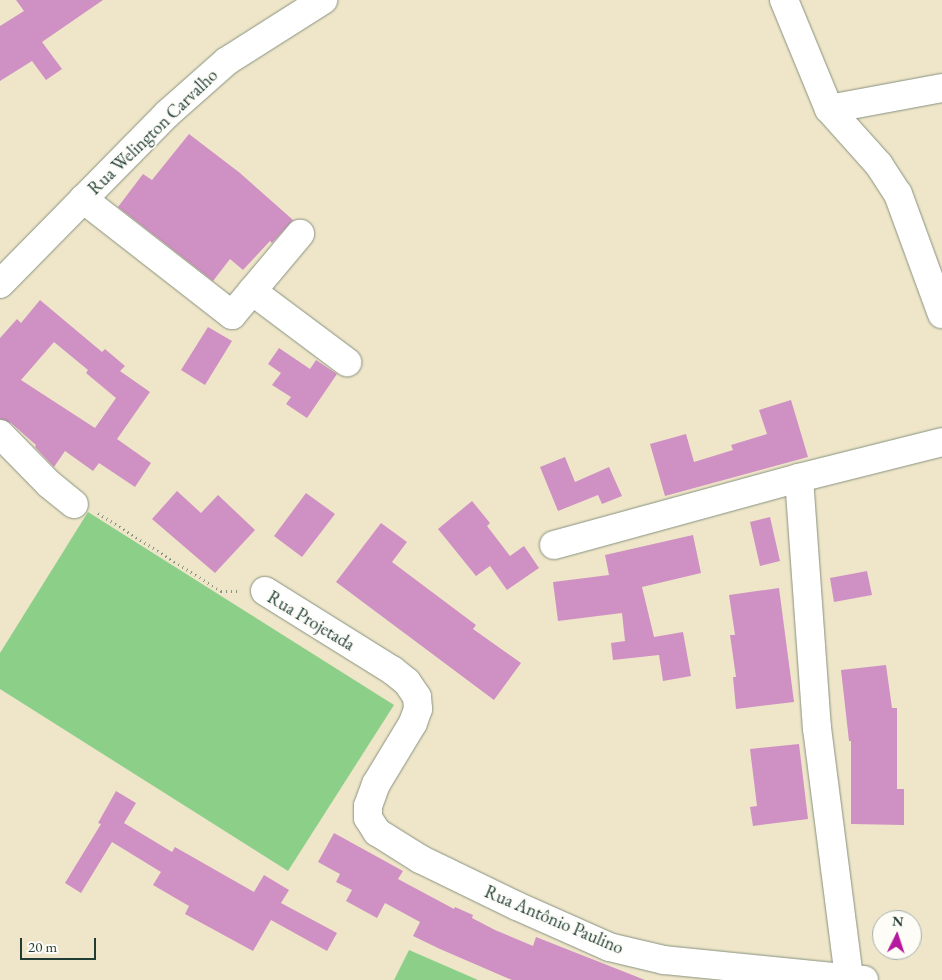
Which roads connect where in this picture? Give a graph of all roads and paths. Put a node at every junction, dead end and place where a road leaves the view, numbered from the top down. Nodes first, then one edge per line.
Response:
1 (323, 0) edge
2 (784, 0) edge
3 (942, 88) edge
4 (829, 109) junction
5 (84, 199) junction
6 (300, 234) dead end
7 (0, 284) edge
8 (252, 291) junction
9 (942, 314) edge
10 (347, 362) dead end
11 (0, 434) edge
12 (942, 442) edge
13 (799, 478) junction
14 (74, 504) joint
15 (554, 545) dead end
16 (265, 591) joint
17 (377, 832) joint
18 (803, 976) edge
19 (857, 979) edge

1 - 5 street, Rua Welington Carvalho
2 - 4 street
3 - 4 street
4 - 9 street
5 - 7 street, Rua Welington Carvalho
5 - 8 street
6 - 8 street
8 - 10 street
11 - 14 street
12 - 13 street
13 - 15 street
13 - 19 street
14 - 16 path, Rua Projetada
16 - 17 street, Rua Projetada
17 - 18 street, Rua Antônio Paulino
18 - 19 street, Rua Antônio Paulino

